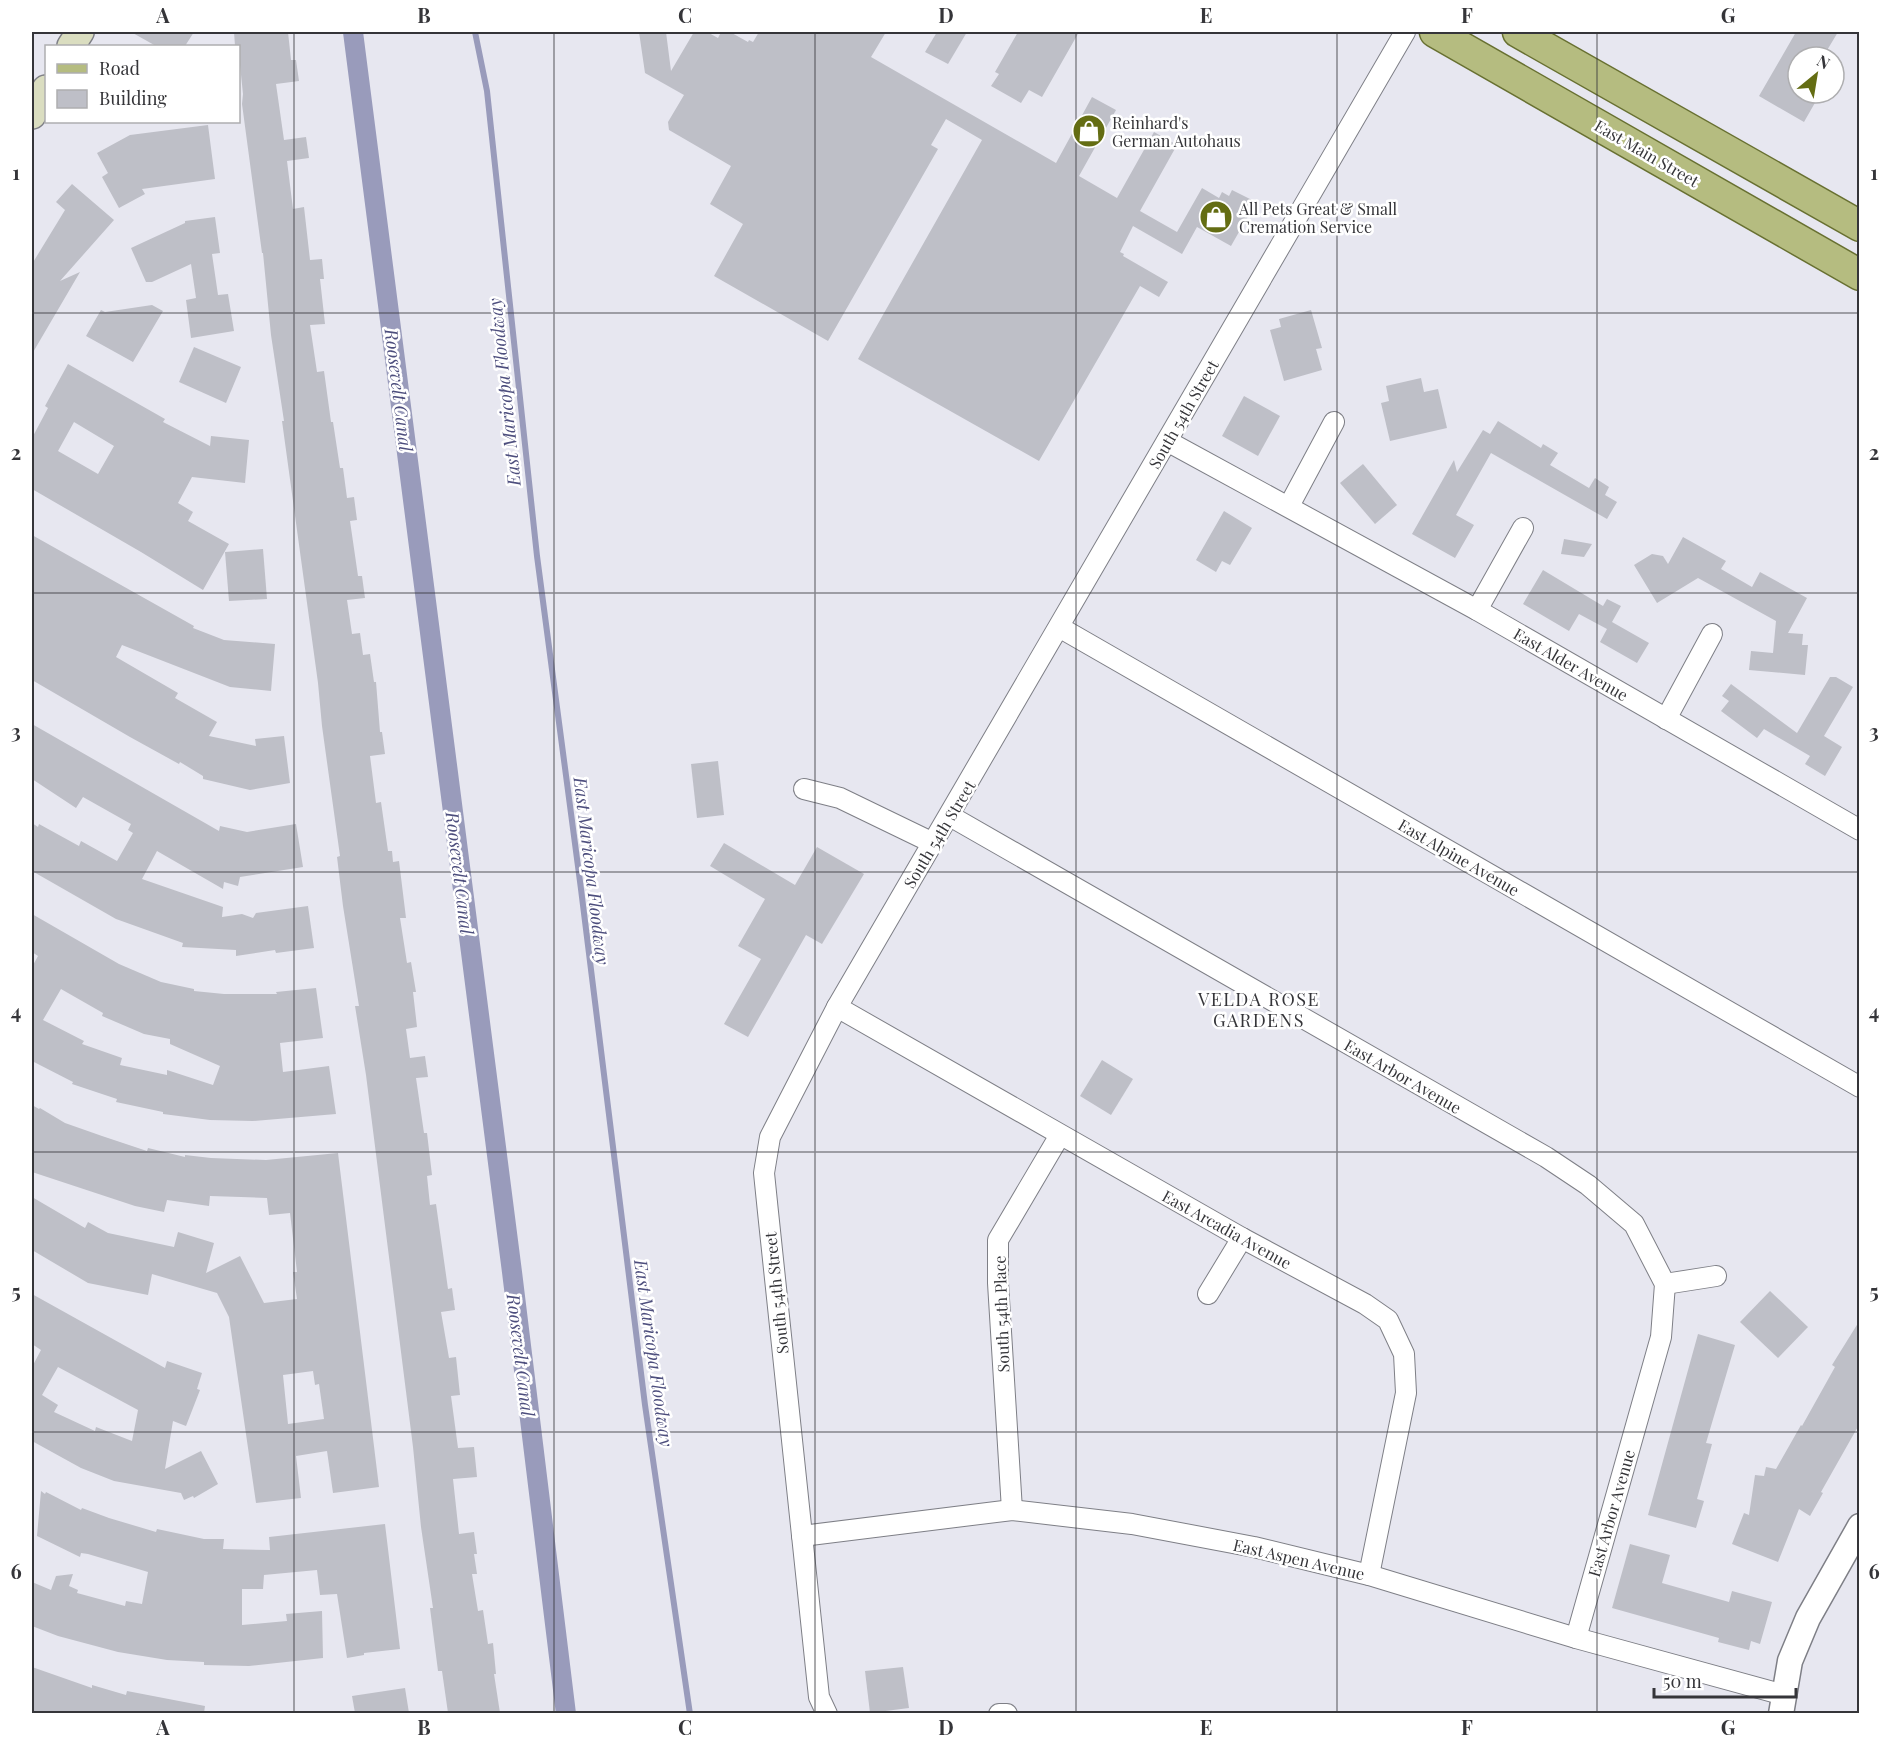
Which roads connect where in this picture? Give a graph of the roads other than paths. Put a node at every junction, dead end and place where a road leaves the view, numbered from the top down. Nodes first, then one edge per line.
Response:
1 (80, 32) edge
2 (1405, 32) edge
3 (1435, 32) edge
4 (1518, 32) edge
5 (72, 45) edge
6 (45, 91) edge
7 (32, 115) edge
8 (1756, 216) junction
9 (1860, 226) edge
10 (1860, 255) edge
11 (1860, 275) edge
12 (1334, 422) dead end
13 (1167, 441) junction
14 (1289, 506) junction
15 (1523, 528) dead end
16 (1477, 610) junction
17 (1059, 627) junction
18 (1712, 634) dead end
19 (1666, 719) junction
20 (804, 789) dead end
21 (950, 816) junction
22 (1857, 821) edge
23 (933, 843) junction
24 (837, 1006) junction
25 (1860, 1087) edge
26 (1060, 1135) junction
27 (1242, 1238) junction
28 (1716, 1276) dead end
29 (1665, 1284) junction
30 (1208, 1294) dead end
31 (1012, 1510) junction
32 (1860, 1526) edge
33 (802, 1536) junction
34 (1369, 1575) junction
35 (1576, 1638) junction
36 (1782, 1704) edge
37 (827, 1713) edge
38 (999, 1713) edge
39 (1007, 1713) edge

1 - 5 main road
2 - 13 street, South 54th Street
3 - 8 main road, East Main Street
4 - 9 main road
6 - 7 main road
8 - 10 main road
8 - 11 main road, East Main Street
12 - 14 street
13 - 14 street, East Alder Avenue
13 - 17 street, South 54th Street
14 - 16 street, East Alder Avenue
15 - 16 street
16 - 19 street, East Alder Avenue
17 - 21 street, South 54th Street
17 - 25 street, East Alpine Avenue
18 - 19 street
19 - 22 street, East Alder Avenue
20 - 23 street
21 - 23 street, South 54th Street
21 - 29 street, East Arbor Avenue
23 - 24 street, South 54th Street
24 - 26 street, East Arcadia Avenue
24 - 33 street, South 54th Street
26 - 27 street, East Arcadia Avenue
26 - 31 street, South 54th Place
27 - 30 street
27 - 34 street, East Arcadia Avenue
28 - 29 street
29 - 35 street, East Arbor Avenue
31 - 33 street, East Aspen Avenue
31 - 34 street, East Aspen Avenue
32 - 36 street
33 - 37 street, South 54th Street
34 - 35 street, East Aspen Avenue
35 - 36 street, East Aspen Avenue
38 - 39 street

